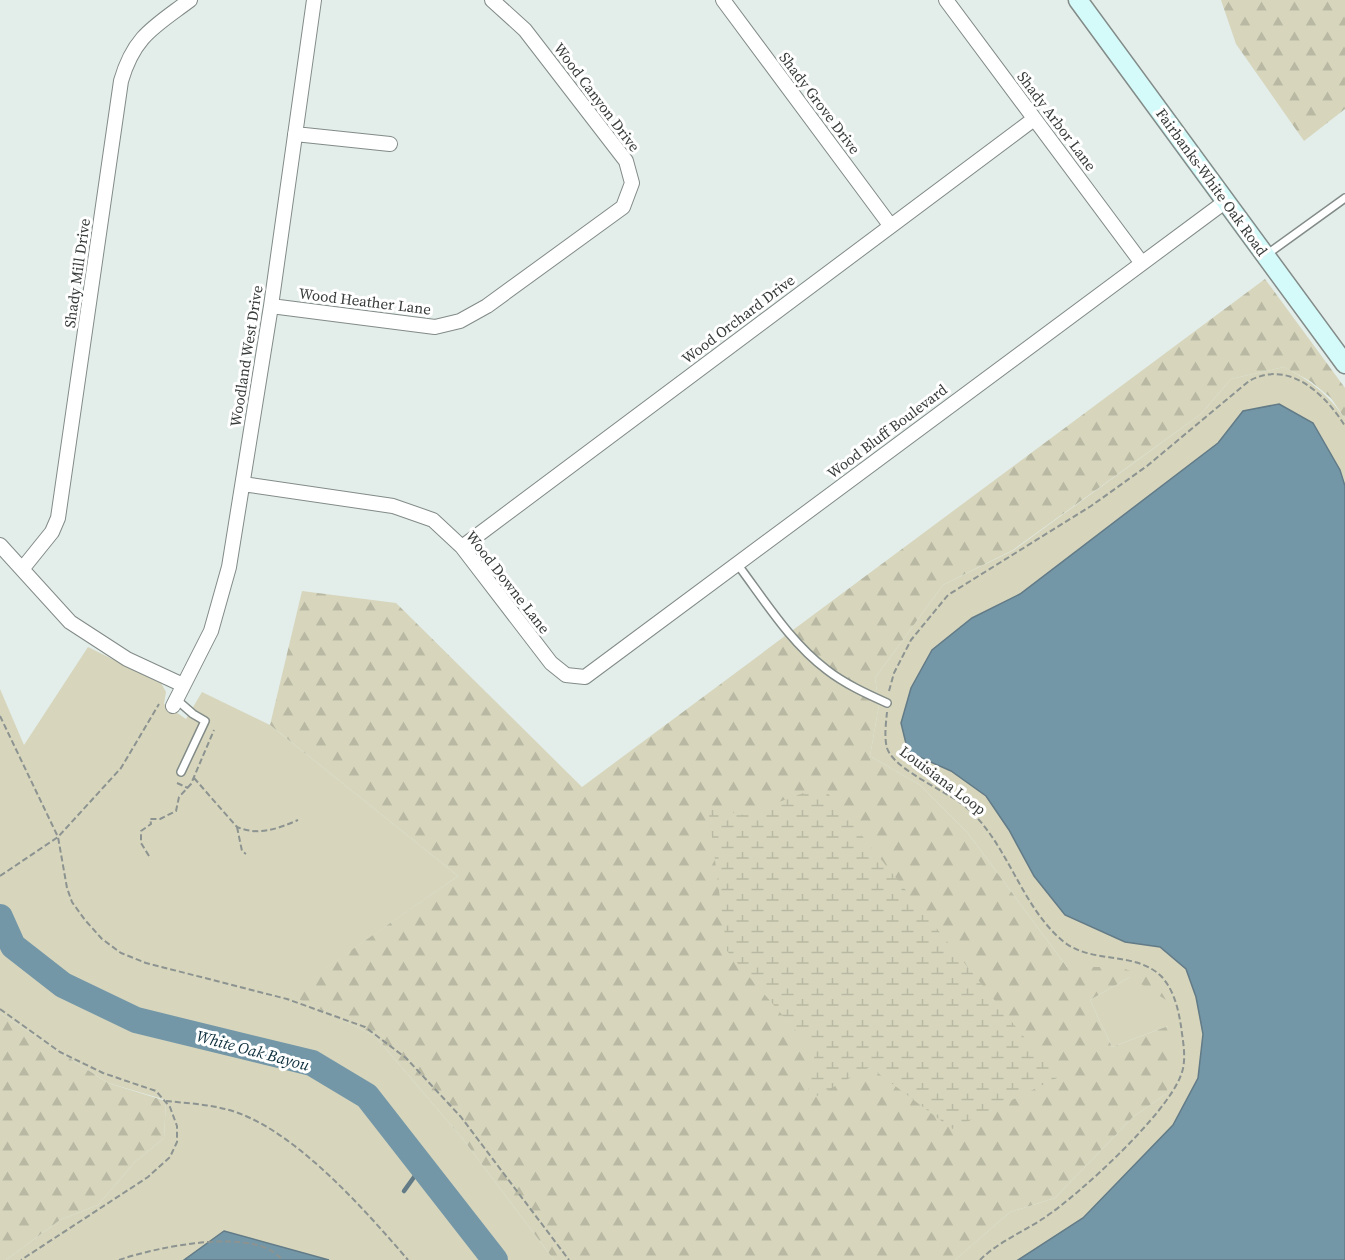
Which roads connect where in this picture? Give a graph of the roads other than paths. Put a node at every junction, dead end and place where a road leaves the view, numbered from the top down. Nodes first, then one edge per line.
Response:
1 (190, 0) edge
2 (314, 0) edge
3 (492, 0) edge
4 (723, 0) edge
5 (946, 0) edge
6 (1078, 0) edge
7 (1034, 119) junction
8 (295, 134) junction
9 (390, 144) dead end
10 (1345, 198) edge
11 (1226, 201) junction
12 (890, 225) junction
13 (1266, 255) junction
14 (1141, 262) junction
15 (545, 263) joint
16 (271, 306) junction
17 (1345, 364) edge
18 (243, 484) junction
19 (0, 545) edge
20 (462, 547) junction
21 (738, 565) junction
22 (23, 568) junction
23 (566, 675) joint
24 (183, 685) junction
25 (175, 703) joint
26 (887, 703) road end
27 (181, 772) road end

1 - 22 street, Shady Mill Drive
2 - 8 street, Woodland West Drive
3 - 15 street, Wood Canyon Drive
4 - 12 street, Shady Grove Drive
5 - 7 street, Shady Arbor Lane
6 - 11 street, Fairbanks-White Oak Road
7 - 12 street, Wood Orchard Drive
7 - 14 street, Shady Arbor Lane
8 - 9 street
8 - 16 street, Woodland West Drive
10 - 13 lane
11 - 13 street, Fairbanks-White Oak Road
11 - 14 street, Wood Bluff Boulevard
12 - 20 street, Wood Orchard Drive
13 - 17 street, Fairbanks-White Oak Road
14 - 21 street, Wood Bluff Boulevard
15 - 16 street, Wood Heather Lane
16 - 18 street, Woodland West Drive
18 - 20 street, Wood Downe Lane
18 - 24 street, Woodland West Drive
19 - 22 street
20 - 23 street, Wood Downe Lane
21 - 23 street, Wood Bluff Boulevard
21 - 26 lane
22 - 24 street
24 - 25 street, Woodland West Drive
25 - 27 lane

